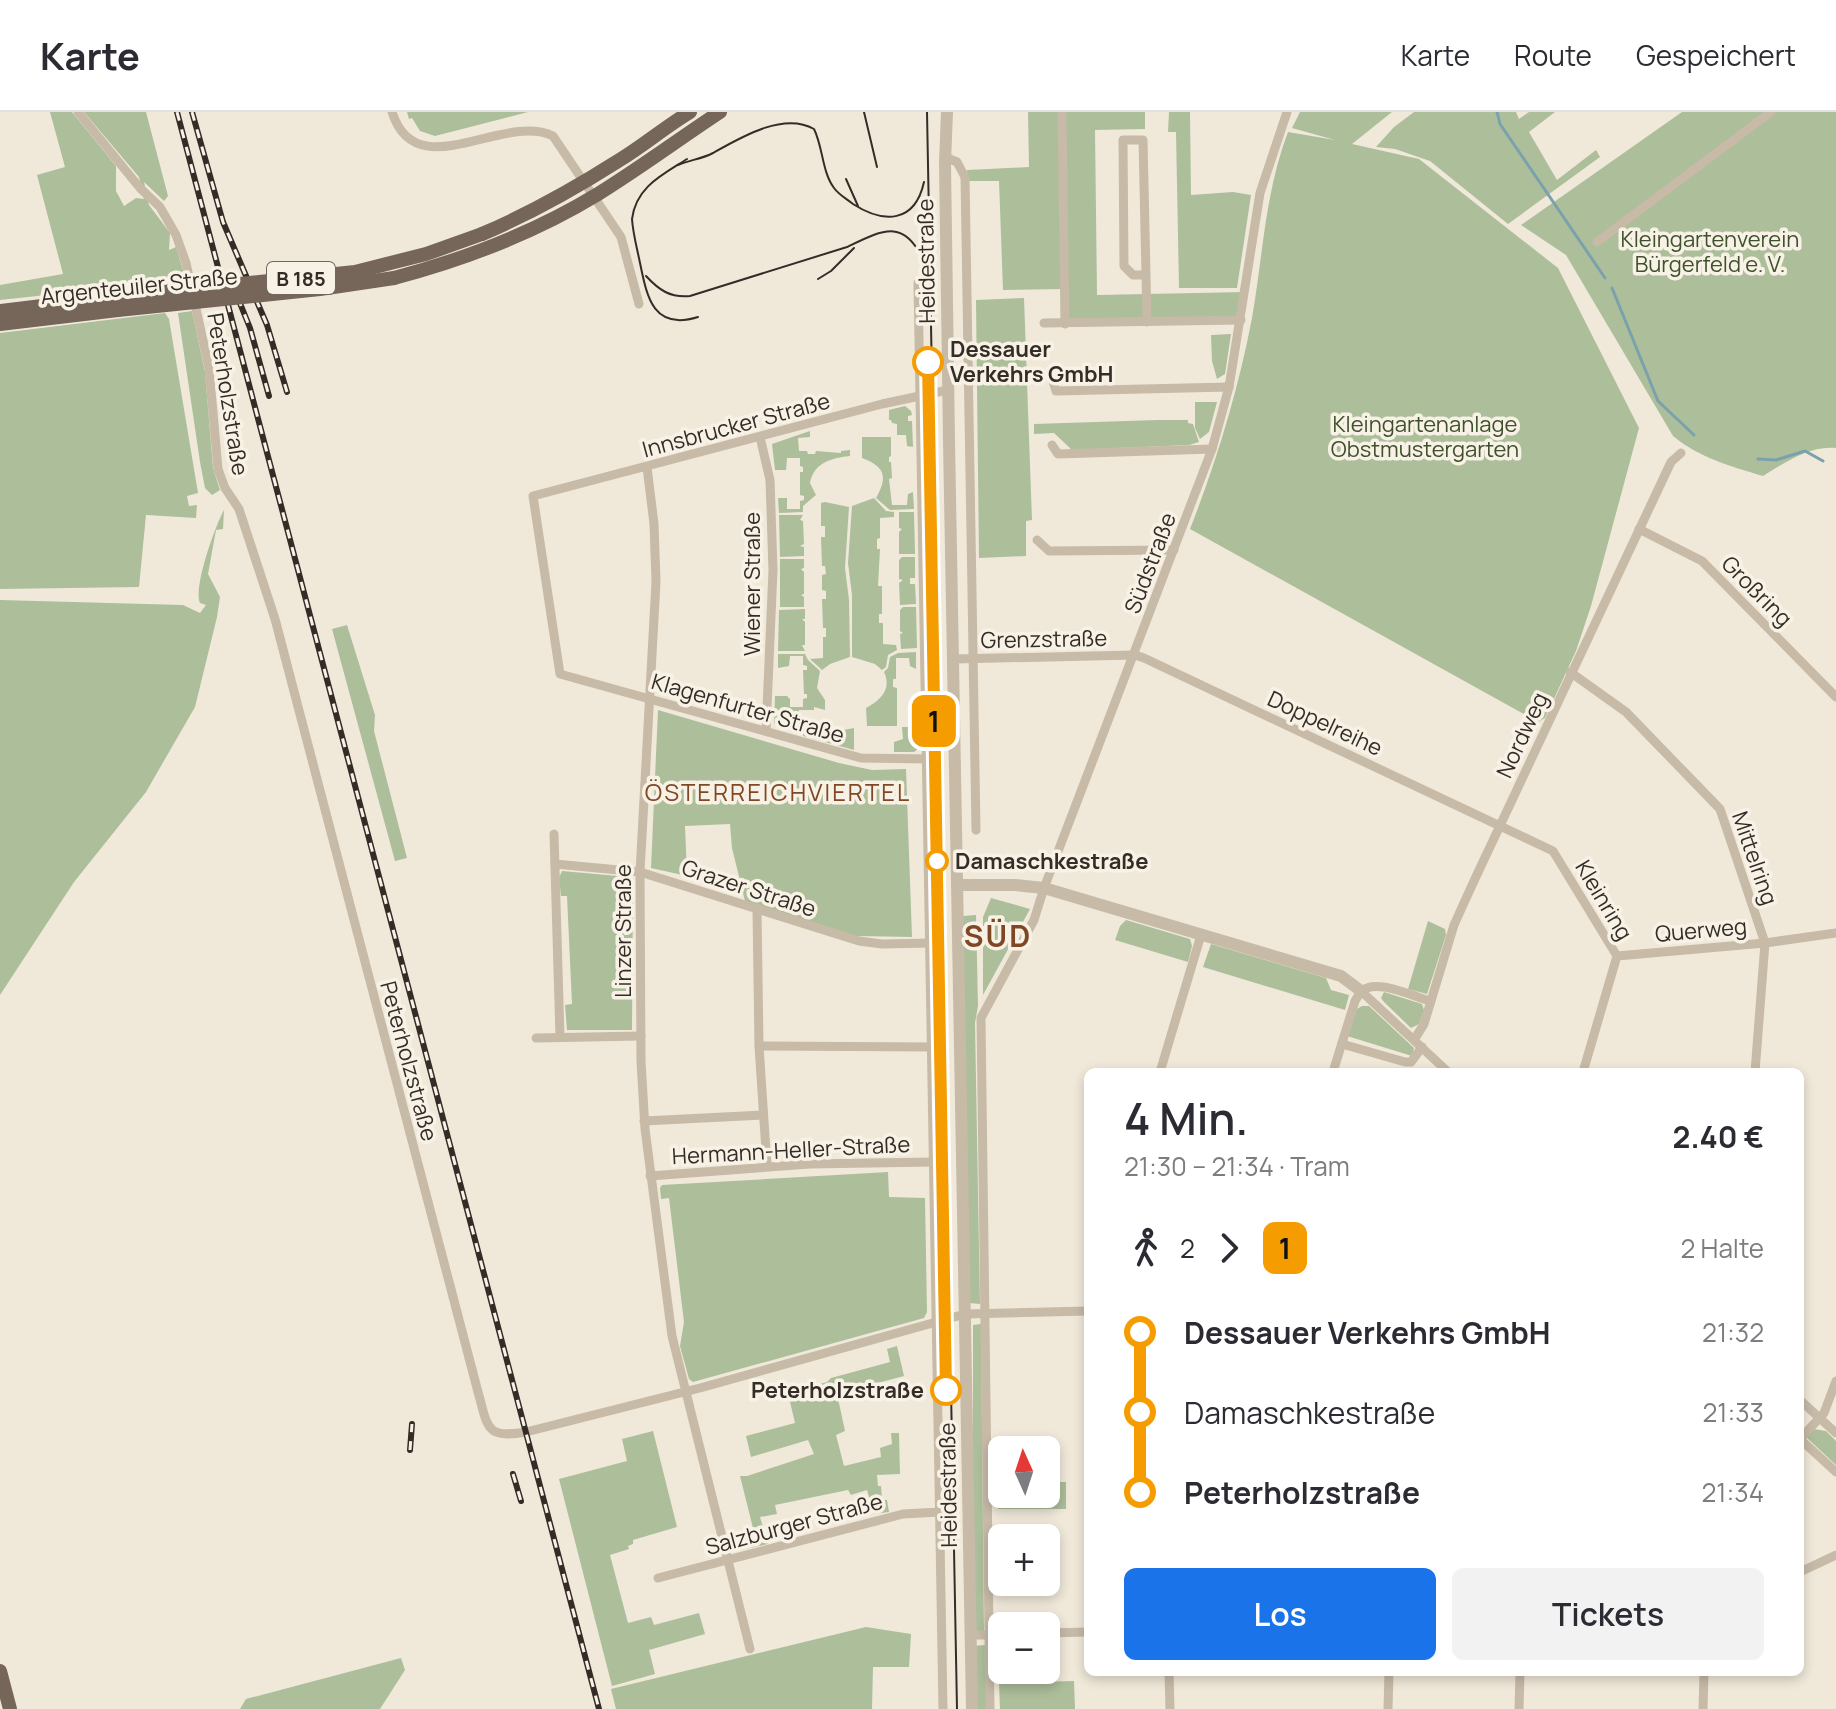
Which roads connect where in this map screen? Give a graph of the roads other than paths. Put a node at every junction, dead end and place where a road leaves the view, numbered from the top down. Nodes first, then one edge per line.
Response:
1 (78, 112) edge
2 (392, 112) edge
3 (690, 112) edge
4 (720, 112) edge
5 (947, 112) edge
6 (1062, 112) edge
7 (1287, 112) edge
8 (1771, 112) edge
9 (945, 157) junction
10 (585, 181) junction
11 (595, 196) junction
12 (1597, 242) dead end
13 (1146, 275) junction
14 (918, 283) dead end
15 (117, 303) junction
16 (639, 304) dead end
17 (0, 311) edge
18 (1241, 320) junction
19 (1147, 322) junction
20 (1044, 323) dead end
21 (0, 324) edge
22 (1065, 324) junction
23 (1052, 378) dead end
24 (1229, 387) junction
25 (948, 390) junction
26 (921, 395) junction
27 (760, 437) junction
28 (1052, 445) dead end
29 (1212, 449) junction
30 (1681, 453) dead end
31 (647, 467) junction
32 (1639, 529) junction
33 (1037, 540) dead end
34 (1174, 550) junction
35 (1135, 655) junction
36 (954, 659) junction
37 (973, 659) junction
38 (1570, 672) junction
39 (560, 674) joint
40 (1836, 697) edge
41 (650, 699) junction
42 (766, 731) junction
43 (928, 759) junction
44 (1499, 826) junction
45 (976, 830) dead end
46 (554, 834) dead end
47 (555, 864) junction
48 (640, 872) junction
49 (957, 885) junction
50 (1044, 888) junction
51 (757, 910) junction
52 (1836, 933) edge
53 (1201, 935) junction
54 (931, 943) junction
55 (1765, 943) junction
56 (1617, 956) junction
57 (1361, 991) junction
58 (1430, 1001) junction
59 (985, 1006) joint
60 (641, 1036) junction
61 (560, 1037) junction
62 (536, 1038) dead end
63 (1342, 1044) junction
64 (1418, 1044) junction
65 (759, 1046) junction
66 (932, 1047) junction
67 (1161, 1068) edge
68 (1334, 1068) edge
69 (1444, 1068) edge
70 (1584, 1068) edge
71 (1755, 1068) edge
72 (763, 1115) junction
73 (644, 1121) junction
74 (933, 1162) junction
75 (767, 1166) junction
76 (650, 1176) junction
77 (1084, 1311) edge
78 (985, 1313) junction
79 (965, 1314) junction
80 (937, 1323) junction
81 (1836, 1381) edge
82 (684, 1393) junction
83 (1804, 1404) edge
84 (1819, 1418) junction
85 (1836, 1433) edge
86 (1804, 1435) edge
87 (1804, 1443) edge
88 (1836, 1472) edge
89 (940, 1512) junction
90 (1836, 1555) edge
91 (726, 1560) junction
92 (1804, 1570) edge
93 (658, 1578) dead end
94 (1084, 1632) edge
95 (1060, 1633) edge
96 (971, 1635) junction
97 (988, 1635) joint
98 (750, 1649) dead end
99 (0, 1671) edge
100 (1169, 1676) edge
101 (1389, 1676) edge
102 (1520, 1676) edge
103 (1704, 1676) edge
104 (989, 1684) edge
105 (10, 1709) edge
106 (943, 1709) edge
107 (972, 1709) edge
108 (990, 1709) edge
109 (1170, 1709) edge
110 (1388, 1709) edge
111 (1519, 1709) edge
112 (1703, 1709) edge

1 - 82 street, Peterholzstraße
2 - 10 street
3 - 10 main road, Argenteuiler Straße / B 185
4 - 11 main road, Argenteuiler Straße / B 185
5 - 9 street, Heidestraße
6 - 22 street
7 - 18 street, Südstraße
8 - 12 street
9 - 25 street, Heidestraße
9 - 37 street, Heidestraße
10 - 11 street
10 - 15 main road, Argenteuiler Straße / B 185, bridge
11 - 15 main road, Argenteuiler Straße / B 185, bridge
11 - 16 street
13 - 13 street
13 - 19 street
14 - 26 street, Heidestraße
15 - 17 main road, Argenteuiler Straße / B 185
15 - 21 main road, Argenteuiler Straße / B 185
18 - 19 street
18 - 24 street, Südstraße
19 - 22 street
20 - 22 street
23 - 24 street
24 - 29 street, Südstraße
25 - 26 street, Innsbrucker Straße
25 - 36 street, Heidestraße
26 - 27 street, Innsbrucker Straße
26 - 43 street, Heidestraße
27 - 31 street, Innsbrucker Straße
27 - 42 street, Wiener Straße
28 - 29 street
29 - 34 street, Südstraße
30 - 32 street, Nordweg
31 - 39 street, Innsbrucker Straße
31 - 41 street, Linzer Straße
32 - 38 street, Nordweg
32 - 40 street, Großring
33 - 34 street
34 - 35 street, Südstraße
35 - 37 street, Grenzstraße
35 - 44 street, Doppelreihe
35 - 50 street, Südstraße
36 - 37 street, Grenzstraße
36 - 49 street, Heidestraße
37 - 45 street, Heidestraße
38 - 44 street, Nordweg
38 - 55 street, Mittelring
39 - 41 street, Klagenfurter Straße
41 - 42 street, Klagenfurter Straße
41 - 48 street, Linzer Straße
42 - 43 street, Klagenfurter Straße
43 - 54 street, Heidestraße
44 - 56 street, Kleinring
44 - 58 street, Nordweg
46 - 47 street
47 - 48 street, Grazer Straße
47 - 61 street
48 - 51 street, Grazer Straße
48 - 60 street, Linzer Straße
49 - 50 street
49 - 79 street, Heidestraße
50 - 53 street
50 - 59 street, Südstraße
51 - 54 street, Grazer Straße
51 - 65 street
52 - 55 street, Querweg
53 - 57 street
53 - 67 street
54 - 66 street, Heidestraße
55 - 56 street, Querweg
55 - 71 street, Mittelring
56 - 70 street, Kleinring
57 - 58 street
57 - 63 street
57 - 64 street
58 - 64 street, Nordweg
59 - 78 street, Heidestraße
60 - 61 street
60 - 73 street, Linzer Straße
61 - 62 street
63 - 64 street
63 - 68 street
64 - 69 street
65 - 66 street
65 - 72 street
66 - 74 street, Heidestraße
72 - 73 street
72 - 75 street
73 - 76 street, Linzer Straße
74 - 75 street, Hermann-Heller-Straße
74 - 80 street, Heidestraße
75 - 76 street, Hermann-Heller-Straße
76 - 82 street, Linzer Straße
77 - 78 street, Peterholzstraße
78 - 79 street, Peterholzstraße
78 - 97 street, Heidestraße
79 - 80 street, Peterholzstraße
79 - 96 street, Heidestraße
80 - 82 street, Peterholzstraße
80 - 89 street, Heidestraße
81 - 84 street
82 - 91 street, Linzer Straße
83 - 84 street
84 - 85 street
84 - 86 street
87 - 88 street
89 - 91 street, Salzburger Straße
89 - 106 street, Heidestraße
90 - 92 street
91 - 93 street, Salzburger Straße
91 - 98 street, Linzer Straße
94 - 95 street
96 - 97 street
96 - 107 street, Heidestraße
99 - 105 main road
100 - 109 street
101 - 110 street
102 - 111 street
103 - 112 street
104 - 108 street, Heidestraße

